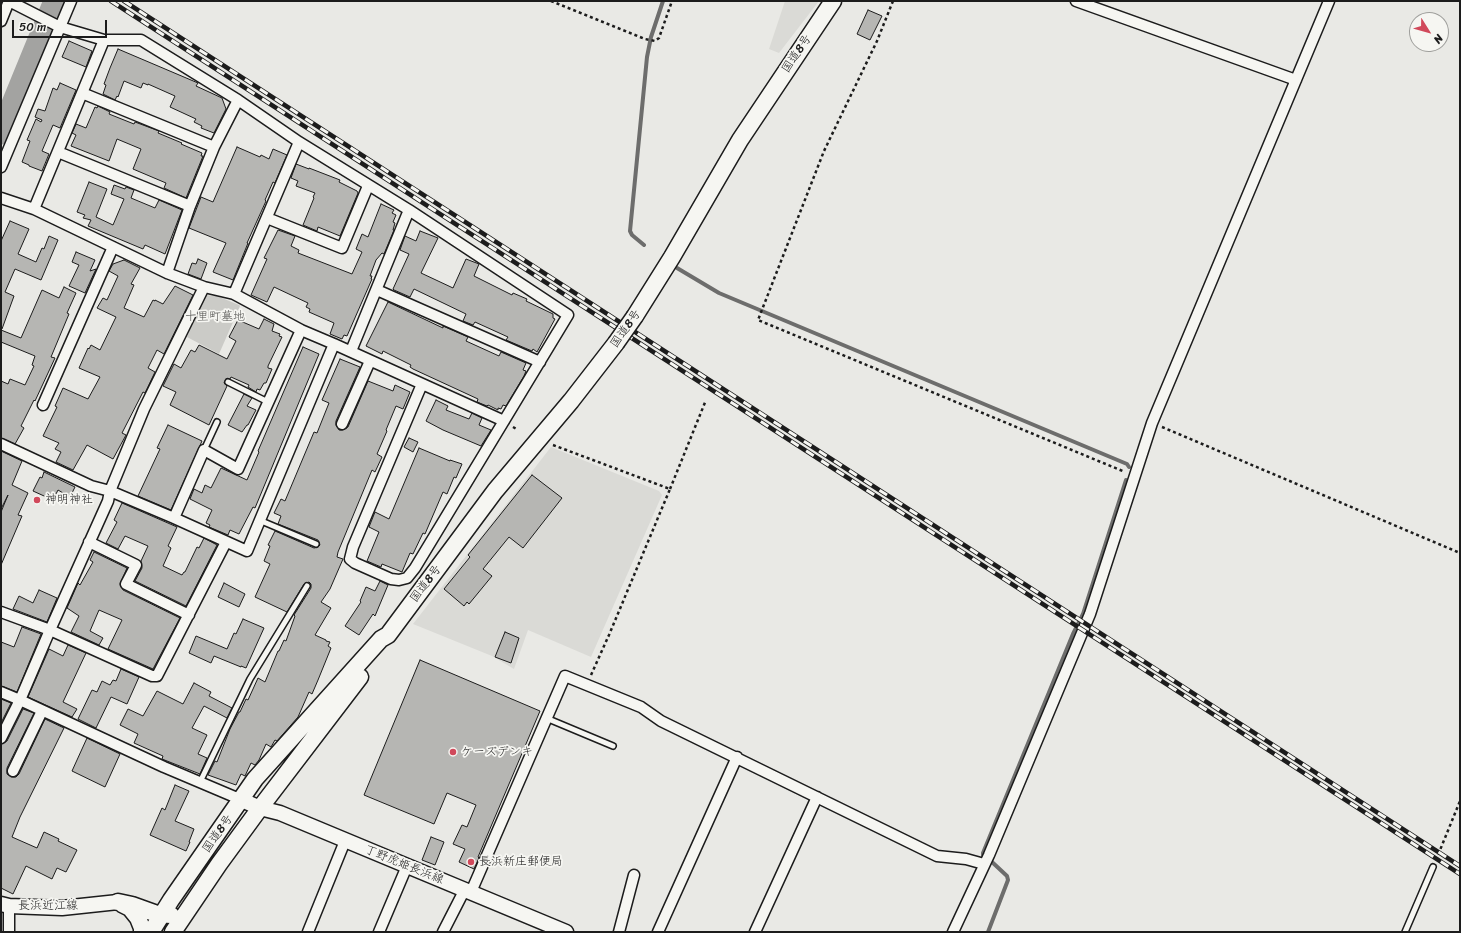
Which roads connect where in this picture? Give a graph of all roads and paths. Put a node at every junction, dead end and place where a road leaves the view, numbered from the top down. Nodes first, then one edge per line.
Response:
1 (9, 1) edge
2 (71, 1) edge
3 (551, 1) edge
4 (672, 1) edge
5 (833, 1) edge
6 (893, 1) edge
7 (1076, 1) edge
8 (1329, 1) edge
9 (1, 21) edge
10 (57, 26) junction
11 (104, 40) junction
12 (1296, 80) junction
13 (82, 93) junction
14 (238, 100) junction
15 (299, 142) junction
16 (214, 147) junction
17 (58, 152) junction
18 (1, 167) edge
19 (368, 186) junction
20 (1, 198) edge
21 (190, 206) junction
22 (34, 209) junction
23 (409, 210) junction
24 (267, 218) junction
25 (113, 247) junction
26 (167, 273) junction
27 (204, 287) junction
28 (377, 290) junction
29 (234, 294) junction
30 (301, 330) junction
31 (334, 344) junction
32 (351, 351) junction
33 (370, 361) junction
34 (540, 362) junction
35 (228, 382) dead end
36 (422, 384) junction
37 (706, 400) dead end
38 (268, 402) junction
39 (43, 405) dead end
40 (504, 421) junction
41 (217, 422) dead end
42 (1152, 423) junction
43 (342, 424) dead end
44 (1, 444) edge
45 (553, 444) dead end
46 (204, 450) junction
47 (1135, 476) junction
48 (670, 489) junction
49 (110, 491) junction
50 (174, 518) junction
51 (260, 520) junction
52 (90, 542) junction
53 (226, 542) junction
54 (316, 544) dead end
55 (1460, 553) edge
56 (307, 586) dead end
57 (1, 612) edge
58 (189, 615) junction
59 (50, 630) junction
60 (388, 635) junction
61 (586, 685) junction
62 (1, 692) edge
63 (20, 700) junction
64 (42, 711) junction
65 (546, 718) junction
66 (1, 738) edge
67 (613, 746) dead end
68 (737, 757) junction
69 (13, 771) dead end
70 (200, 782) junction
71 (817, 797) junction
72 (242, 800) junction
73 (1460, 801) edge
74 (260, 808) junction
75 (236, 841) junction
76 (345, 841) junction
77 (984, 864) junction
78 (407, 866) junction
79 (1433, 867) joint
80 (634, 875) dead end
81 (468, 890) junction
82 (118, 902) junction
83 (5, 905) edge
84 (158, 910) junction
85 (9, 932) edge
86 (142, 932) edge
87 (151, 932) edge
88 (164, 932) edge
89 (173, 932) edge
90 (308, 932) edge
91 (380, 932) edge
92 (443, 932) edge
93 (566, 932) edge
94 (619, 932) edge
95 (658, 932) edge
96 (755, 932) edge
97 (952, 932) edge
98 (1405, 932) edge

1 - 9 street
1 - 10 street
2 - 10 street
3 - 4 path
5 - 60 highway, 国道8号, bridge
6 - 47 path
7 - 12 street
8 - 12 street
10 - 11 street
10 - 18 street
11 - 13 street
11 - 14 street
12 - 42 street
13 - 16 street
13 - 17 street
14 - 15 street
14 - 16 street
15 - 19 street
15 - 24 street
16 - 21 street
17 - 21 street
17 - 22 street
19 - 23 street
19 - 24 street
20 - 22 street
21 - 26 street
22 - 25 street
23 - 28 street
23 - 34 street
24 - 29 street
25 - 26 street
25 - 39 street
26 - 27 street
27 - 29 street
27 - 49 street
28 - 32 street
28 - 34 street
29 - 30 street
30 - 31 street
30 - 38 street
31 - 32 street
31 - 51 street
32 - 33 street
33 - 36 street
33 - 43 street
34 - 40 street
35 - 38 lane
36 - 40 street
36 - 40 street
37 - 48 path
38 - 46 street
41 - 46 lane
42 - 47 street
42 - 55 path
44 - 49 street
45 - 48 path
46 - 50 street
47 - 77 street
48 - 61 path
49 - 50 street
49 - 52 street
50 - 53 street
51 - 53 street
51 - 54 lane
52 - 58 street
52 - 59 street
53 - 58 street
56 - 70 lane
57 - 59 street
58 - 59 street
59 - 63 street
60 - 72 highway, 国道8号
60 - 74 highway, 国道8号
61 - 65 street
61 - 68 street
62 - 63 street
63 - 64 street
63 - 66 street
64 - 69 street
64 - 70 street
65 - 67 lane
65 - 81 street
68 - 71 street
68 - 95 street
70 - 72 street
71 - 77 street
71 - 96 street
72 - 74 main road, 丁野虎姫長浜線
72 - 84 highway, 国道8号
73 - 79 path
74 - 75 highway, 国道8号
74 - 76 main road, 丁野虎姫長浜線
75 - 84 highway
75 - 89 highway, 国道8号
76 - 78 main road, 丁野虎姫長浜線
76 - 90 street
77 - 97 street
78 - 81 main road, 丁野虎姫長浜線
78 - 91 street
79 - 98 lane
80 - 94 street
81 - 92 street
81 - 93 main road, 丁野虎姫長浜線
82 - 83 main road, 長浜近江線
82 - 84 highway
82 - 86 highway
83 - 85 street
84 - 87 highway, 国道8号
84 - 88 highway

